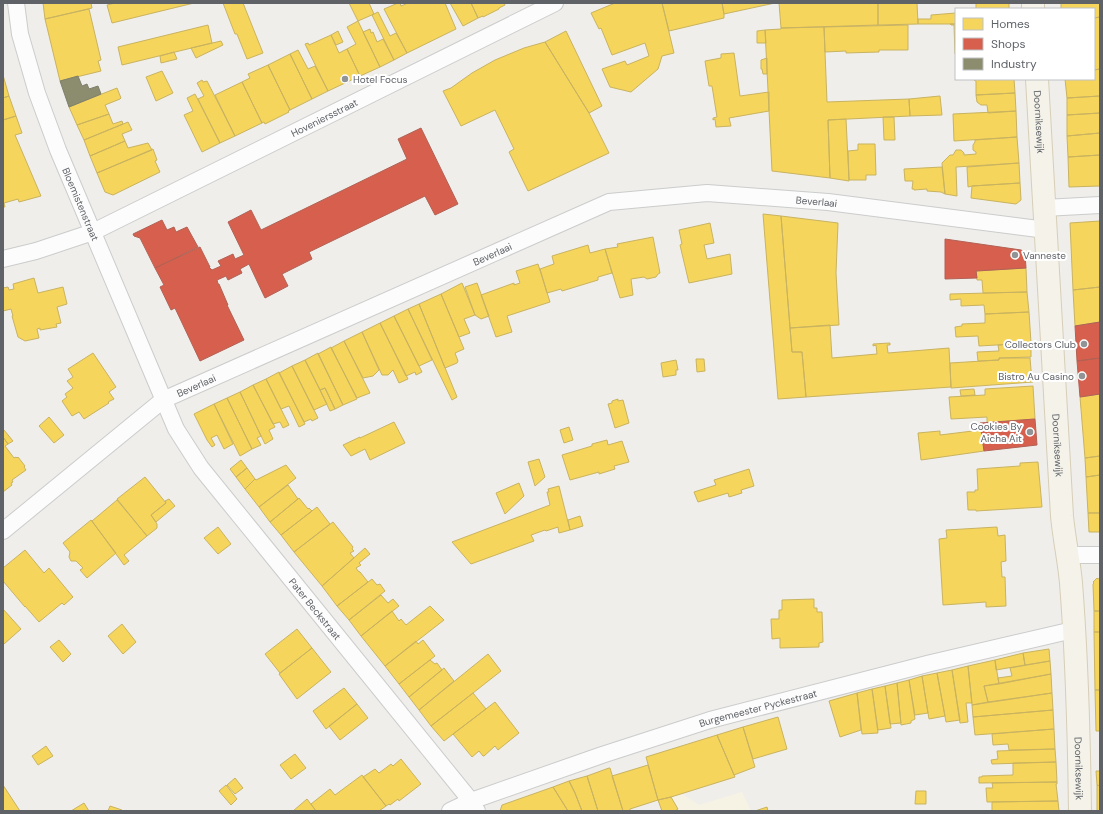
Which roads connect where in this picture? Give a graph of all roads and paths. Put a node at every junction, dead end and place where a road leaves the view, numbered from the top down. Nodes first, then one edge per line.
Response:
1 (16, 3) edge
2 (555, 3) edge
3 (1037, 80) edge
4 (1100, 205) edge
5 (1044, 208) junction
6 (1046, 230) junction
7 (93, 232) junction
8 (3, 259) edge
9 (163, 400) junction
10 (3, 531) edge
11 (1067, 555) junction
12 (1100, 555) edge
13 (1074, 630) junction
14 (474, 806) edge
15 (450, 811) edge
16 (1080, 811) edge

1 - 7 street, Bloemistenstraat
2 - 7 street, Hoveniersstraat
3 - 5 main road, Doorniksewijk
4 - 5 street
5 - 6 main road, Doorniksewijk
6 - 9 street, Beverlaai
6 - 11 main road, Doorniksewijk
7 - 8 street, Hoveniersstraat
7 - 9 street, Bloemistenstraat
9 - 10 street, Beverlaai
9 - 14 street, Pater Beckstraat
11 - 12 street
11 - 13 main road, Doorniksewijk
13 - 14 street, Burgemeester Pyckestraat
13 - 16 main road, Doorniksewijk
14 - 15 street, Burgemeester Pyckestraat

